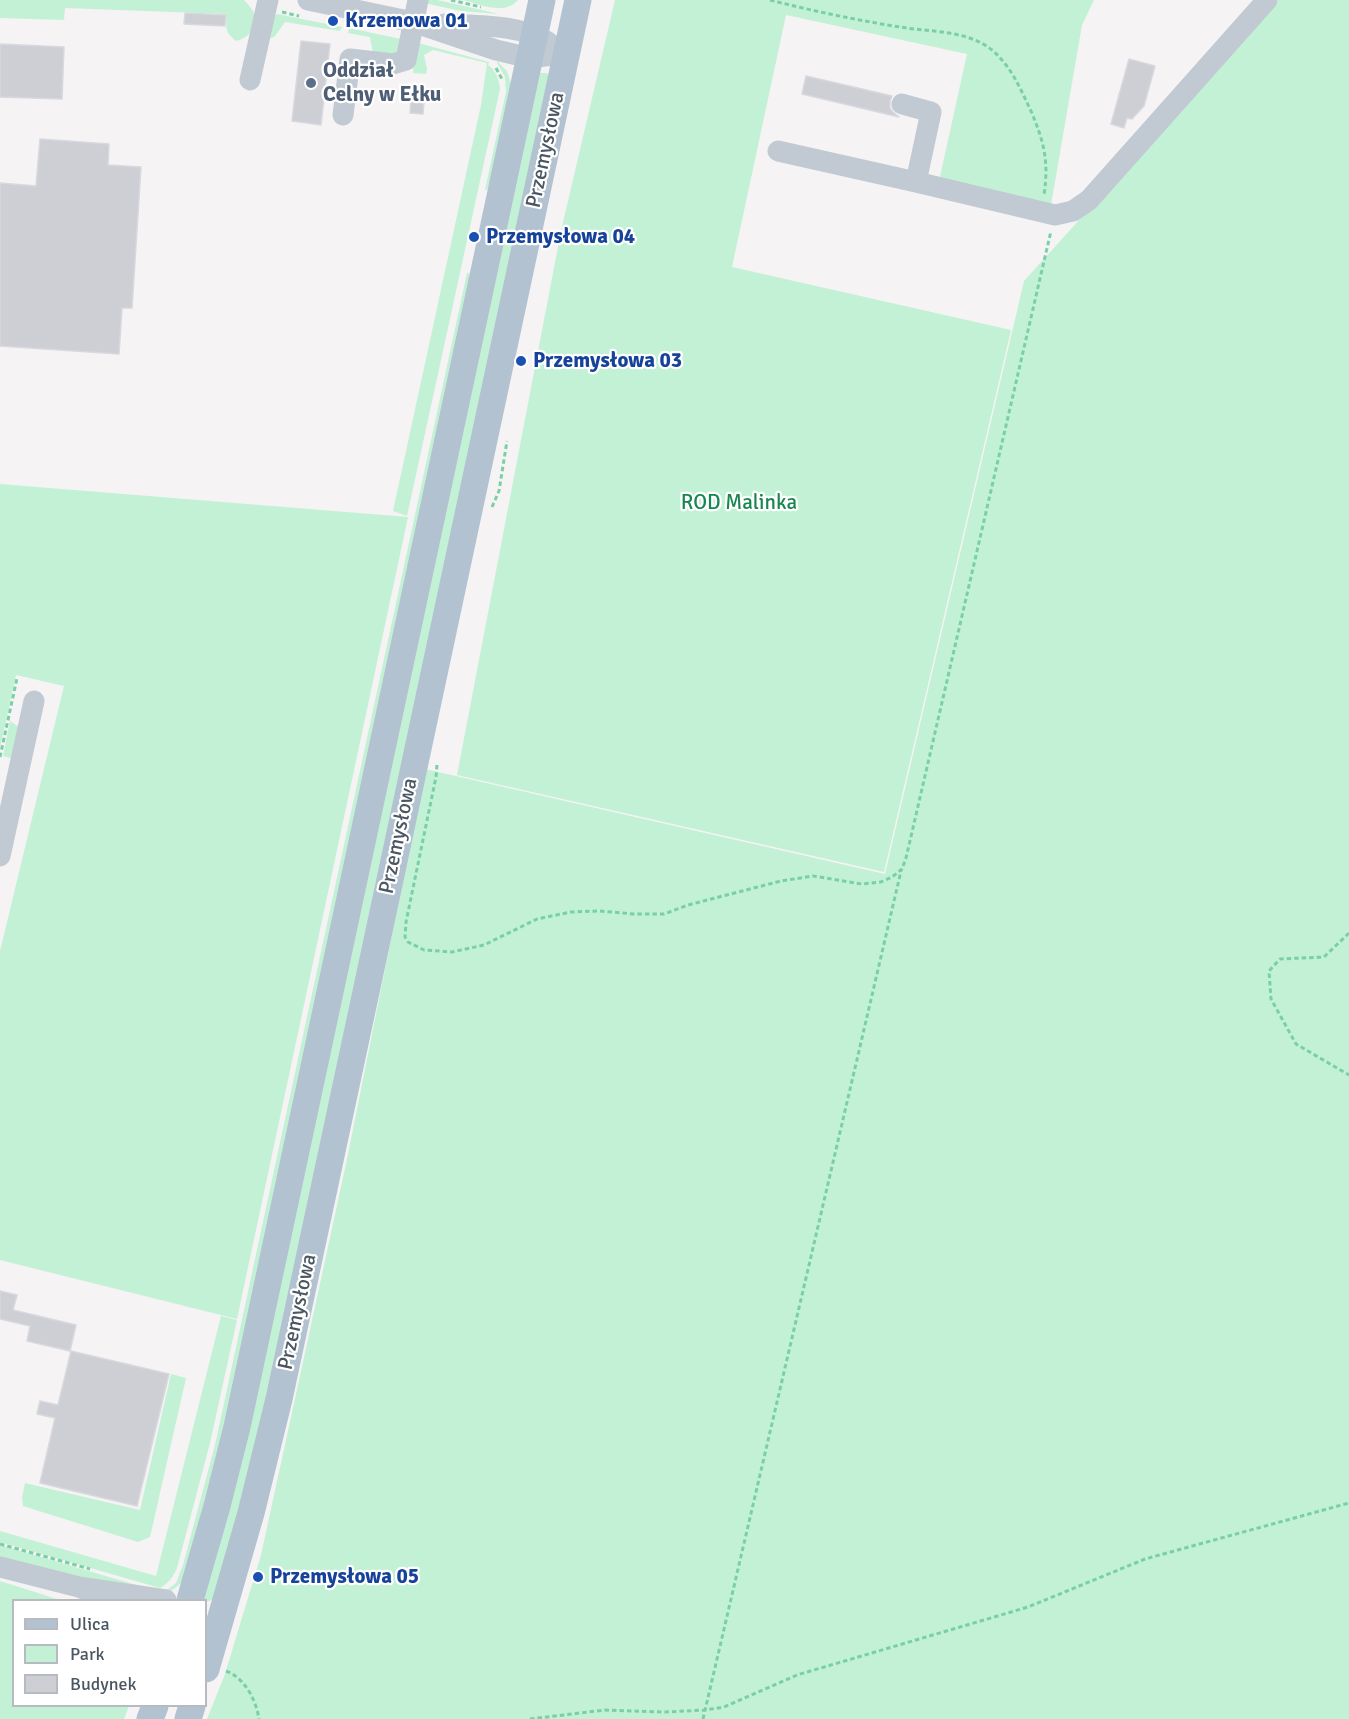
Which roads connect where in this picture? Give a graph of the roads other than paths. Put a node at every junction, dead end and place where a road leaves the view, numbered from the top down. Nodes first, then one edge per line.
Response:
1 (268, 0) edge
2 (308, 0) edge
3 (418, 0) edge
4 (542, 0) edge
5 (578, 0) edge
6 (1267, 0) edge
7 (414, 22) junction
8 (532, 46) junction
9 (567, 53) junction
10 (250, 80) dead end
11 (902, 104) dead end
12 (343, 114) dead end
13 (778, 152) dead end
14 (915, 182) junction
15 (34, 701) dead end
16 (0, 856) edge
17 (0, 1567) edge
18 (79, 1587) junction
19 (108, 1599) edge
20 (159, 1599) edge
21 (190, 1599) edge
22 (210, 1625) edge
23 (207, 1656) edge

1 - 10 street
2 - 7 street
3 - 7 street
4 - 8 main road, Przemysłowa
5 - 9 main road, Przemysłowa
6 - 14 street
7 - 8 street
7 - 12 street
8 - 9 street
8 - 21 main road, Przemysłowa
9 - 22 main road, Przemysłowa
11 - 14 street
13 - 14 street
15 - 16 street
17 - 18 street
18 - 19 street
18 - 20 street
22 - 23 main road, Przemysłowa

